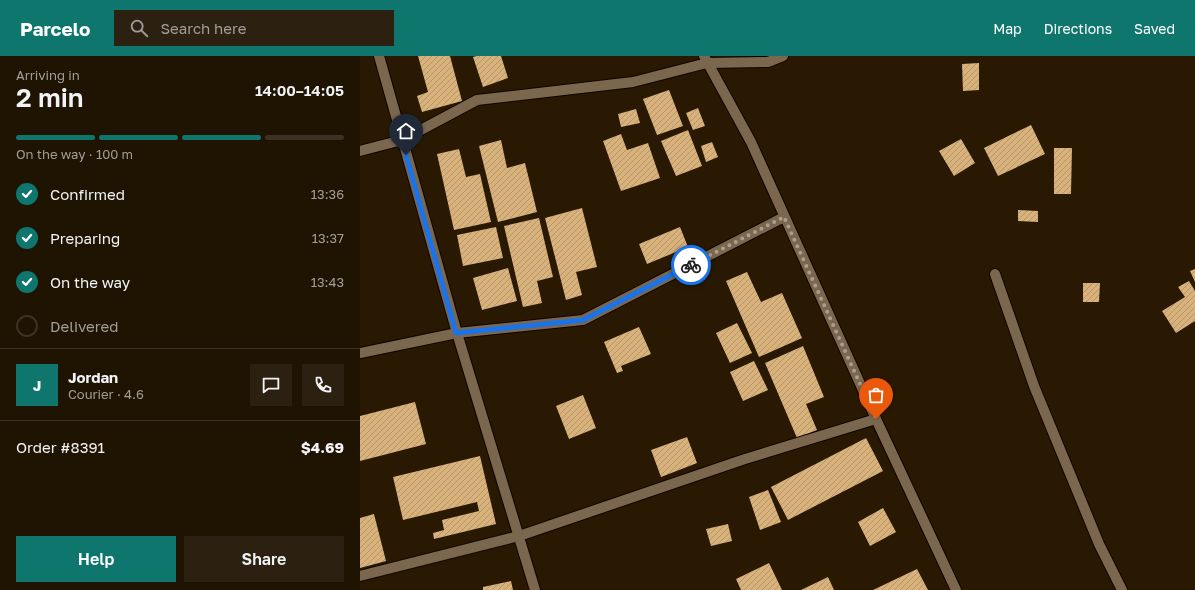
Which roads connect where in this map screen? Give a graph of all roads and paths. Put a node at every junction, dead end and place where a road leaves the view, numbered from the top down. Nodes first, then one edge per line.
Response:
1 (379, 56) edge
2 (783, 56) edge
3 (705, 60) edge
4 (402, 140) junction
5 (360, 151) edge
6 (784, 217) junction
7 (995, 274) dead end
8 (456, 333) junction
9 (360, 354) edge
10 (876, 419) junction
11 (520, 536) junction
12 (360, 576) edge
13 (535, 590) edge
14 (956, 590) edge
15 (1122, 590) edge

1 - 4 street
2 - 3 street
3 - 4 street
3 - 6 street
4 - 5 street
4 - 8 street
6 - 8 street
6 - 10 street
7 - 15 street
8 - 9 street
8 - 11 street
10 - 11 street
10 - 14 street
11 - 12 street
11 - 13 street

